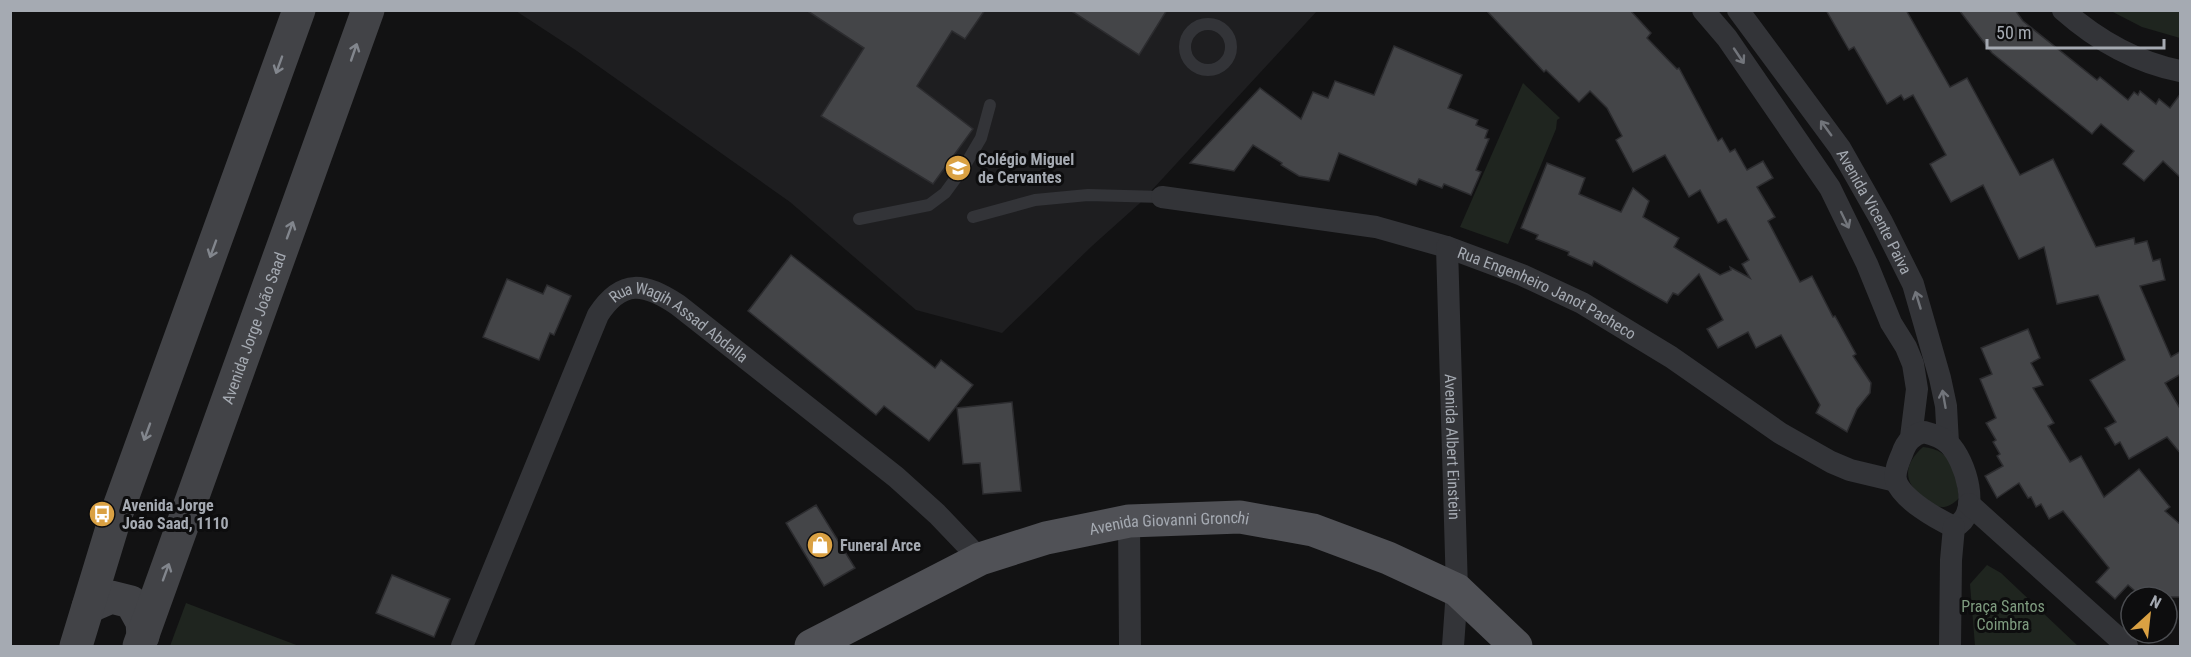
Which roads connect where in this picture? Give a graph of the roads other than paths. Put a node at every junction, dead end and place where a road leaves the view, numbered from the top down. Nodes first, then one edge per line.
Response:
1 (299, 10) edge
2 (368, 10) edge
3 (1703, 10) edge
4 (1738, 10) edge
5 (2063, 10) edge
6 (2181, 71) edge
7 (990, 105) dead end
8 (1162, 197) joint
9 (973, 217) dead end
10 (859, 219) dead end
11 (1447, 247) junction
12 (1917, 435) junction
13 (1948, 443) junction
14 (1896, 481) junction
15 (1969, 504) junction
16 (1129, 521) junction
17 (1954, 527) junction
18 (980, 559) junction
19 (1457, 590) junction
20 (88, 607) junction
21 (141, 641) edge
22 (76, 646) edge
23 (462, 646) edge
24 (811, 646) edge
25 (1130, 646) edge
26 (1453, 646) edge
27 (1516, 646) edge
28 (1950, 646) edge
29 (2127, 646) edge

1 -> 20 main road
21 -> 2 main road, Avenida Jorge João Saad
3 -> 12 street, Avenida Vicente Paiva
13 -> 4 street, Avenida Vicente Paiva
5 - 6 street
7 - 10 lane
8 - 9 lane
8 - 11 street, Rua Engenheiro Janot Pacheco
11 - 14 street, Rua Engenheiro Janot Pacheco
11 - 19 street, Avenida Albert Einstein
12 - 13 street
12 - 14 street
13 - 15 street, Avenida Vicente Paiva
14 - 17 street
15 - 17 street
15 - 29 street
16 - 18 main road, Avenida Giovanni Gronchi
16 - 19 main road, Avenida Giovanni Gronchi
16 - 25 street
17 - 28 street
18 - 23 street, Rua Wagih Assad Abdalla
18 - 24 main road, Avenida Giovanni Gronchi
19 - 26 street, Avenida Albert Einstein
19 - 27 main road, Avenida Giovanni Gronchi
20 - 21 main road
20 - 22 main road

